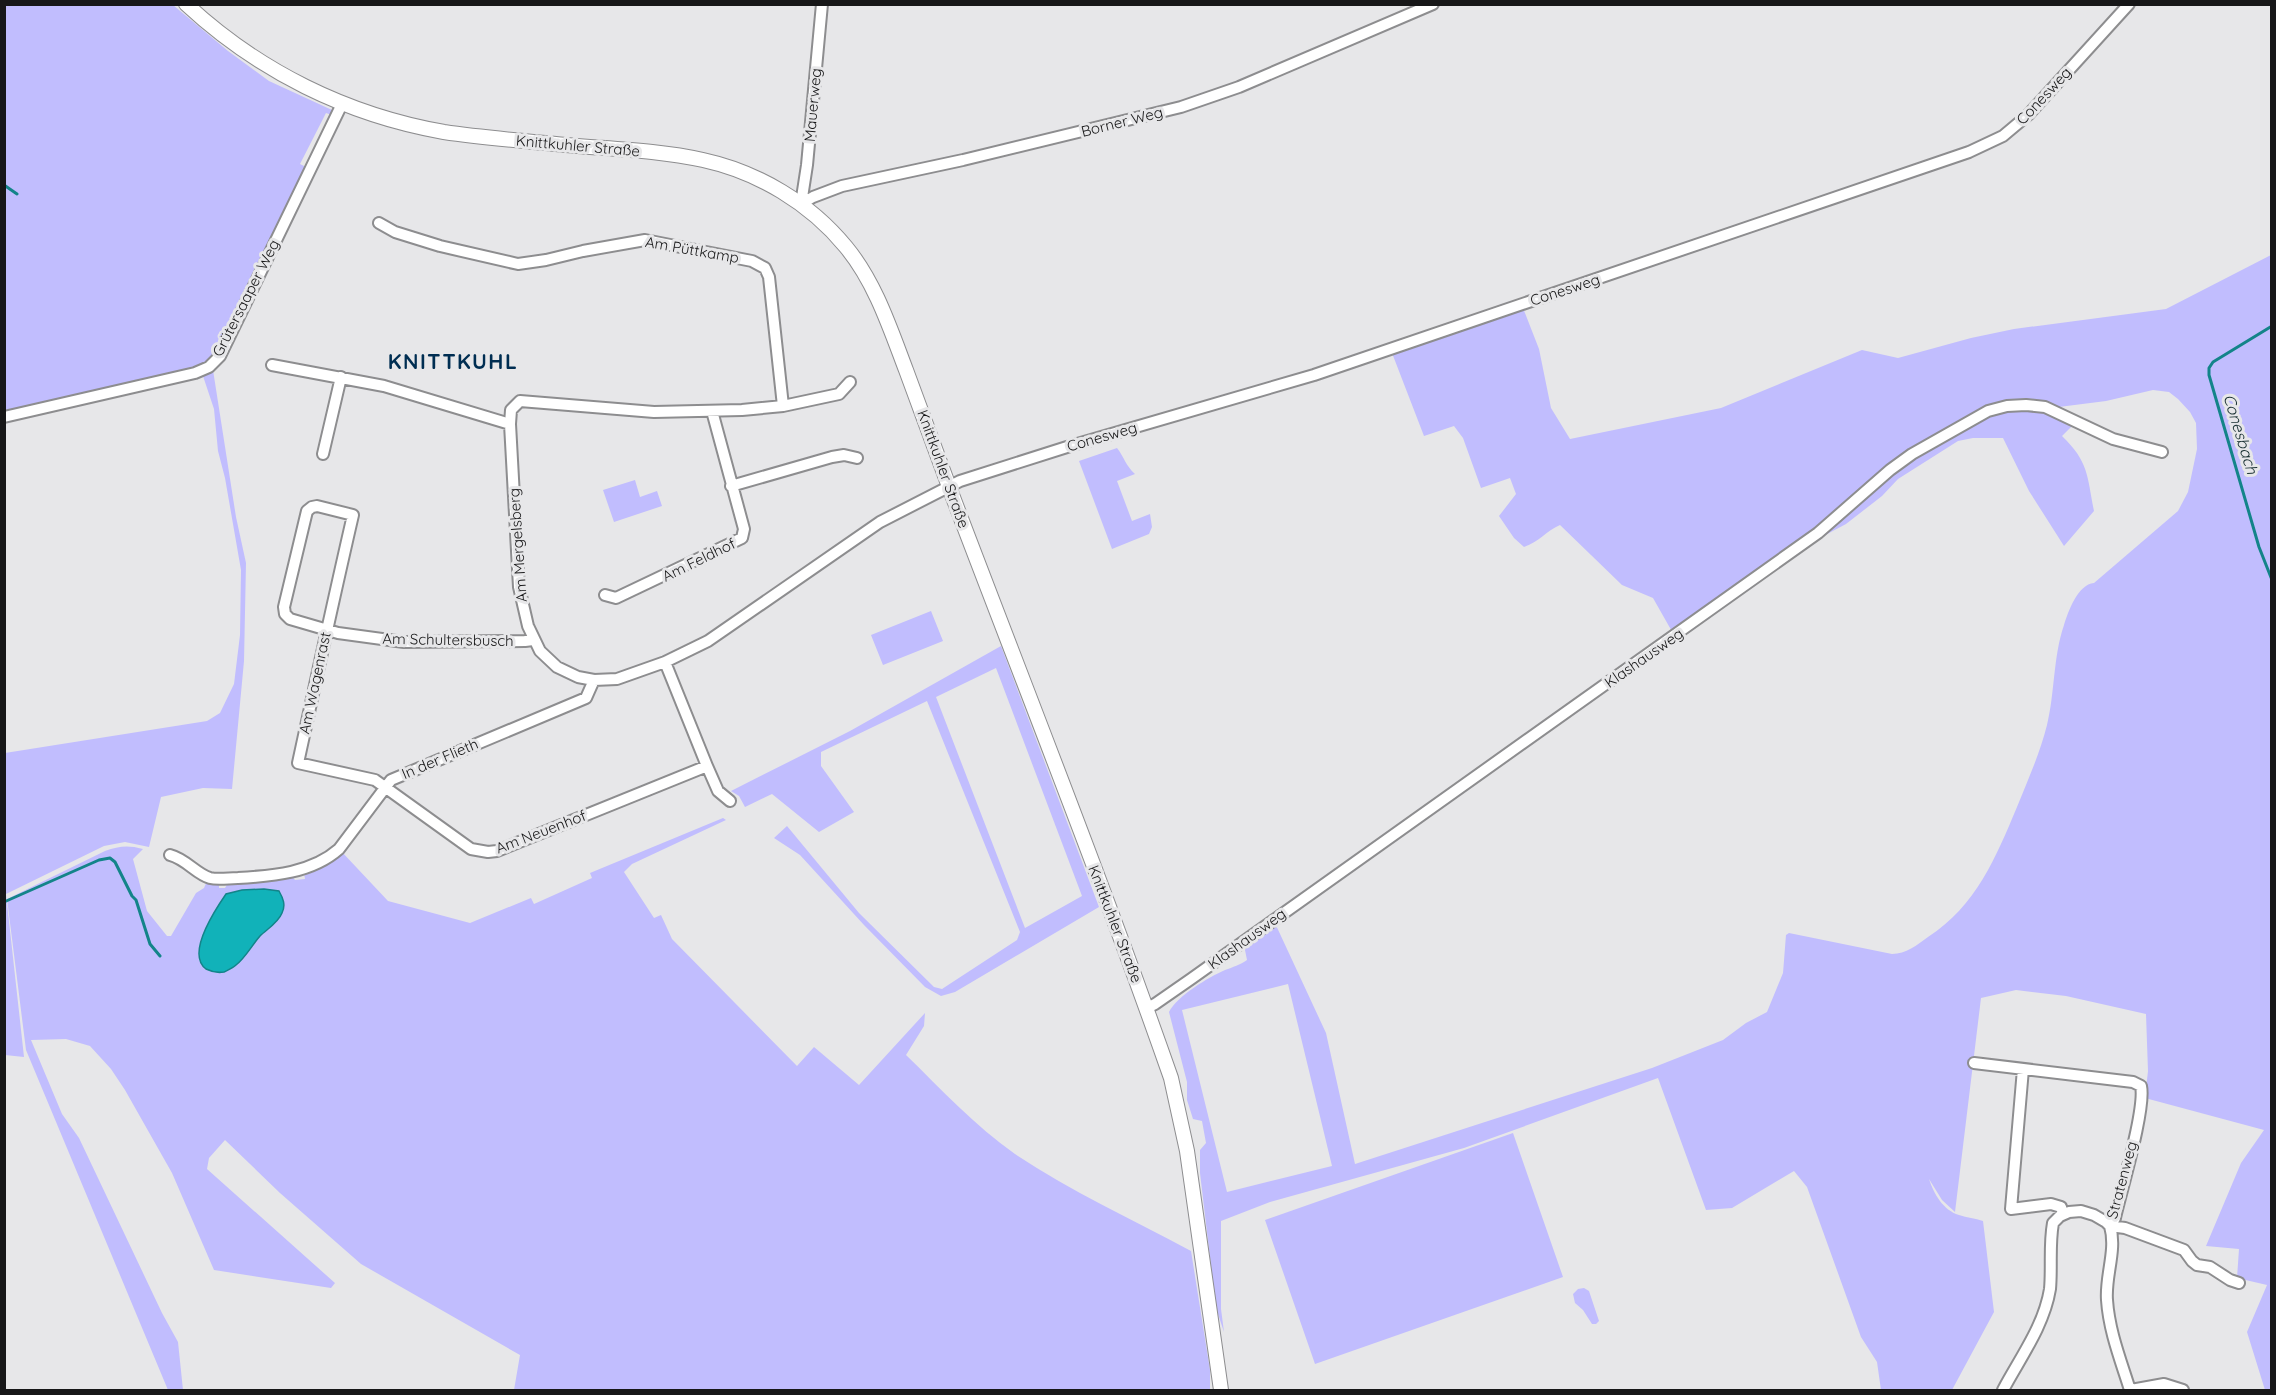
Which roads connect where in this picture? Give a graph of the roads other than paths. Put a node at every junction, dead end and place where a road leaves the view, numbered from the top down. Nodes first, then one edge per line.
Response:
1 (186, 4) edge
2 (822, 4) edge
3 (1433, 4) edge
4 (2129, 4) edge
5 (342, 104) junction
6 (801, 204) junction
7 (379, 223) dead end
8 (273, 365) dead end
9 (341, 377) junction
10 (850, 382) dead end
11 (783, 406) junction
12 (712, 411) junction
13 (4, 417) edge
14 (510, 424) junction
15 (2162, 452) dead end
16 (323, 454) dead end
17 (857, 458) dead end
18 (731, 486) junction
19 (949, 486) junction
20 (353, 514) joint
21 (605, 595) dead end
22 (327, 628) junction
23 (533, 640) junction
24 (665, 662) junction
25 (594, 680) junction
26 (707, 766) junction
27 (384, 787) junction
28 (730, 801) dead end
29 (170, 855) dead end
30 (1147, 1008) junction
31 (1974, 1063) dead end
32 (2023, 1069) junction
33 (2063, 1214) junction
34 (2110, 1226) junction
35 (2238, 1283) dead end
36 (1221, 1390) edge
37 (2002, 1390) edge
38 (2130, 1390) edge
39 (2183, 1390) edge

1 - 5 street, Knittkuhler Straße
2 - 6 street, Mauerweg
3 - 6 street, Borner Weg
4 - 19 street, Conesweg
5 - 6 street, Knittkuhler Straße
5 - 13 street, Grütersaaper Weg
6 - 19 street, Knittkuhler Straße
7 - 11 street, Am Püttkamp
8 - 9 street
9 - 14 street
9 - 16 street
10 - 11 street
11 - 12 street
12 - 14 street
12 - 18 street, Am Feldhof
14 - 23 street, Am Mergelsberg
15 - 30 street, Klashausweg
17 - 18 street
18 - 21 street, Am Feldhof
19 - 24 street, Am Mergelsberg
19 - 30 street, Knittkuhler Straße
20 - 22 street, Am Wagenrast
20 - 22 street, Am Schultersbusch
22 - 23 street, Am Schultersbusch
22 - 27 street, Am Wagenrast
23 - 25 street, Am Mergelsberg
24 - 25 street, Am Mergelsberg
24 - 26 street
25 - 27 street, In der Flieth
26 - 27 street, Am Neuenhof
26 - 28 street
27 - 29 street, In der Flieth
30 - 36 street, Knittkuhler Straße
31 - 32 street, Stratenweg
32 - 33 street
32 - 34 street, Stratenweg
33 - 34 street
33 - 37 street
34 - 35 street
34 - 38 street, Stratenweg
38 - 39 street

